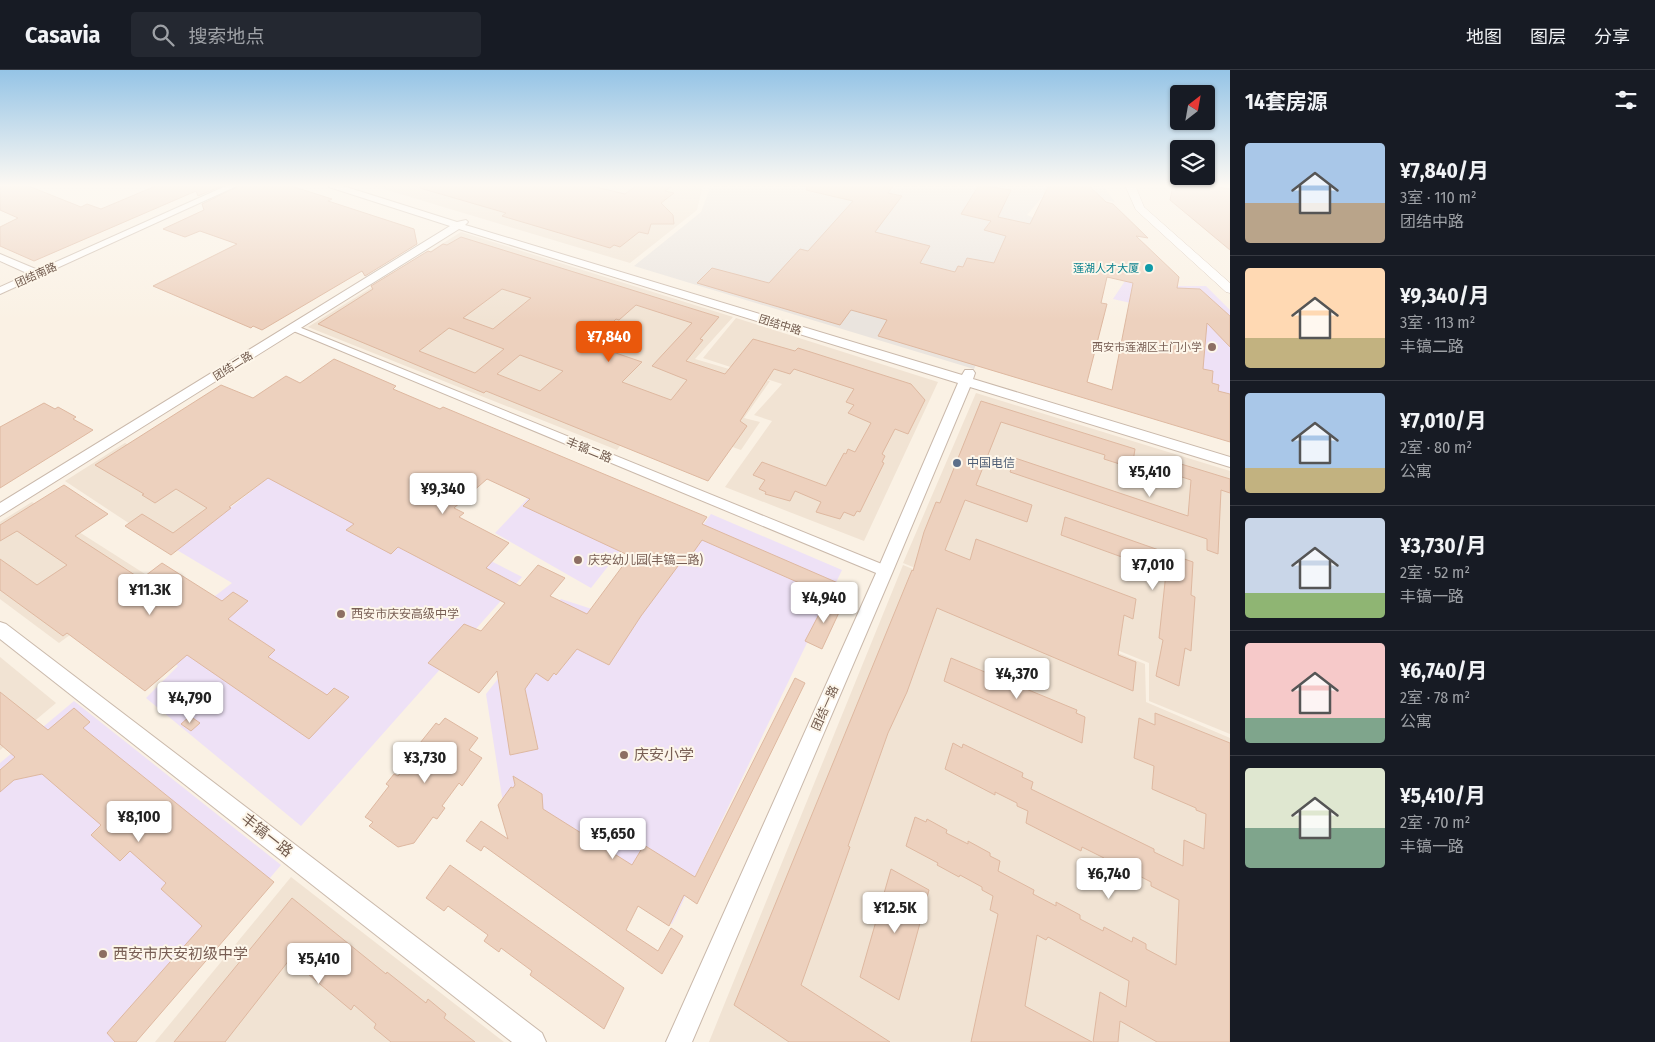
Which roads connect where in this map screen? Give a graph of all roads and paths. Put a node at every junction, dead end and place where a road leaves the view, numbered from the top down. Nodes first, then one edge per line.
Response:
1 (124, 230) edge
2 (130, 230) edge
3 (449, 230) edge
4 (485, 230) edge
5 (1165, 230) edge
6 (0, 257) edge
7 (34, 272) junction
8 (0, 283) edge
9 (1230, 288) edge
10 (0, 291) edge
11 (294, 328) junction
12 (967, 377) junction
13 (1230, 452) edge
14 (1230, 462) edge
15 (0, 510) edge
16 (885, 572) junction
17 (0, 629) edge
18 (534, 1042) edge
19 (679, 1042) edge

1 - 7 street, 团结南路
2 - 7 street, 团结南路
3 - 11 street, 团结二路
4 - 12 street, 团结中路
5 - 9 main road
6 - 7 street
7 - 8 street, 团结南路
7 - 10 street, 团结南路
11 - 15 street, 团结二路
11 - 16 street, 丰镐二路
12 - 13 street, 团结中路
12 - 14 street, 团结中路
12 - 16 street, 团结一路
16 - 19 street, 团结一路
17 - 18 street, 丰镐一路

